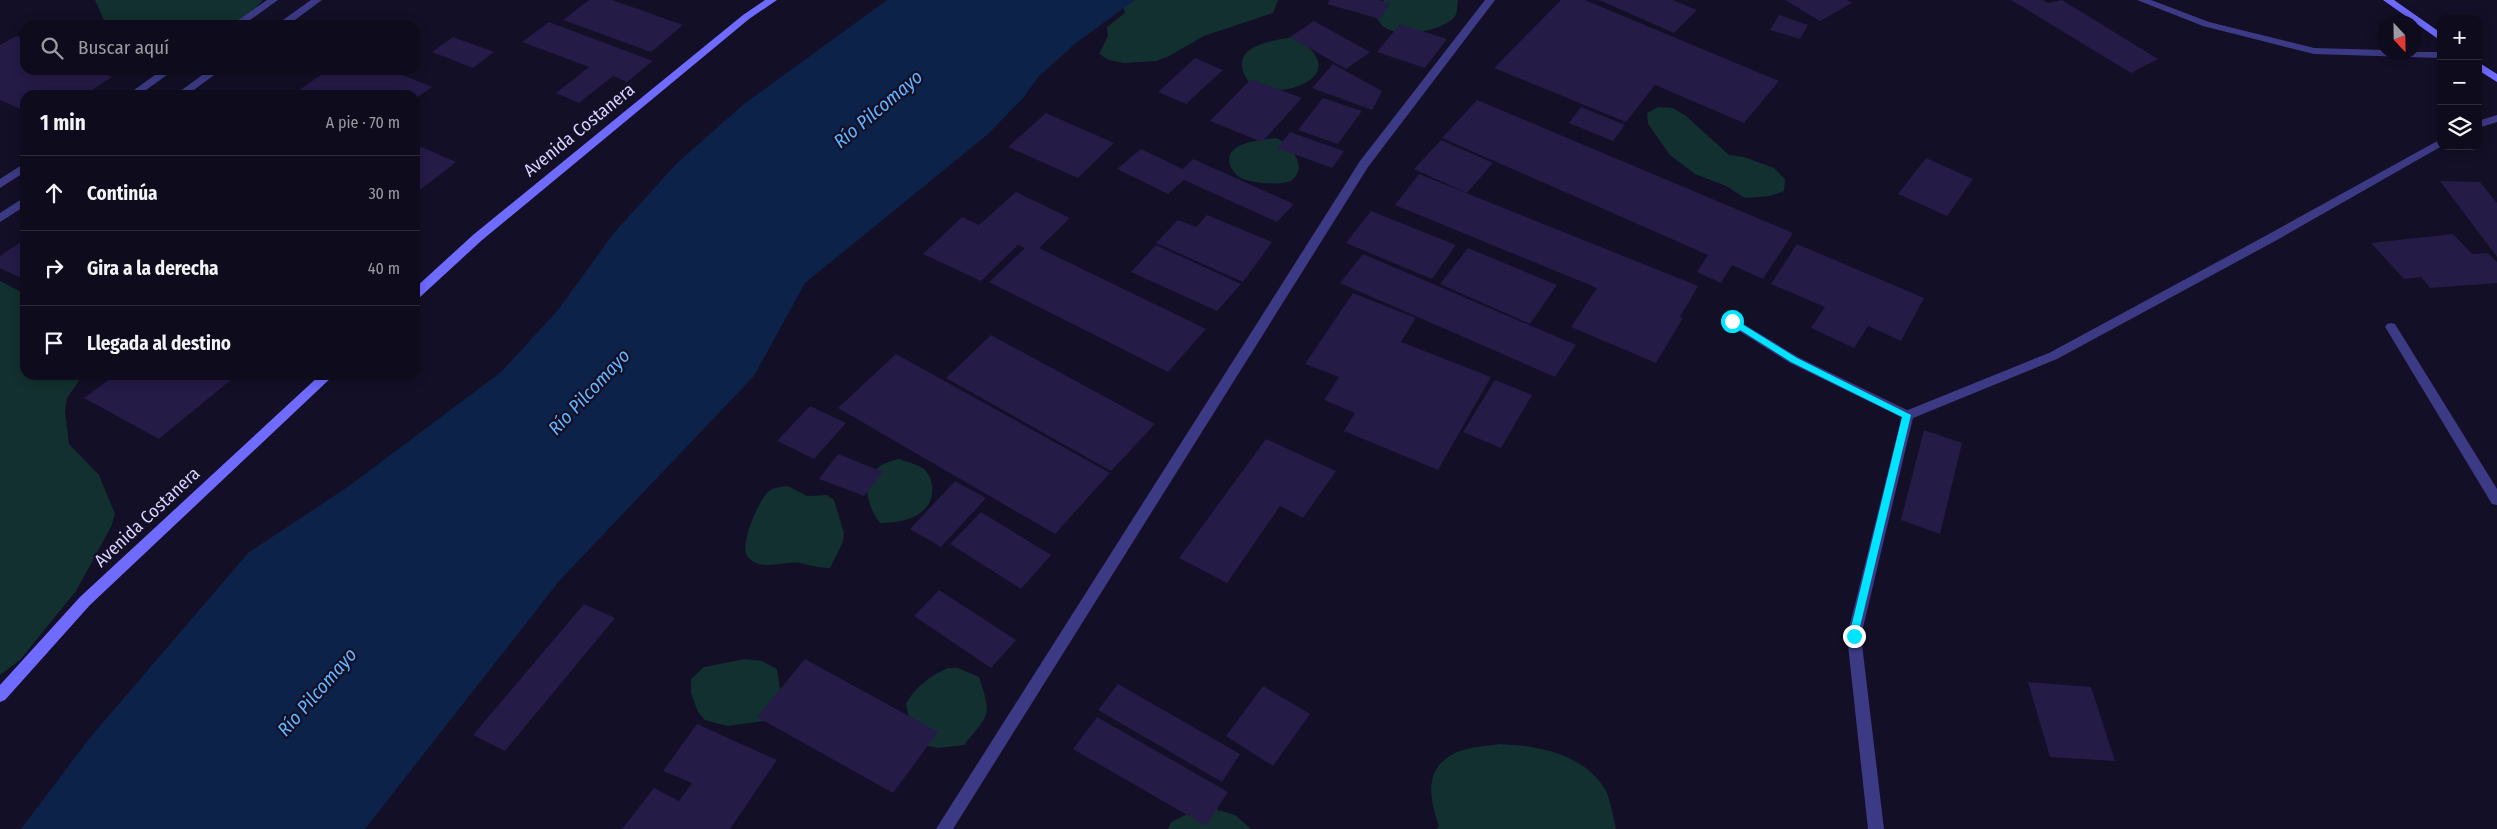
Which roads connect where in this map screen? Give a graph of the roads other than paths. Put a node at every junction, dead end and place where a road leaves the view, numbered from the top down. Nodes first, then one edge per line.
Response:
1 (273, 0) edge
2 (317, 0) edge
3 (772, 0) edge
4 (1490, 0) edge
5 (2142, 0) edge
6 (2388, 0) edge
7 (243, 20) edge
8 (288, 20) edge
9 (2437, 35) edge
10 (2437, 55) edge
11 (2482, 68) edge
12 (162, 75) edge
13 (209, 75) edge
14 (2497, 79) edge
15 (139, 90) edge
16 (187, 90) edge
17 (2497, 118) edge
18 (2482, 124) edge
19 (2437, 144) edge
20 (20, 170) edge
21 (0, 184) edge
22 (20, 204) edge
23 (0, 218) edge
24 (420, 290) edge
25 (1732, 321) dead end
26 (2391, 327) dead end
27 (323, 380) edge
28 (1906, 415) junction
29 (2497, 500) edge
30 (0, 695) edge
31 (944, 829) edge
32 (1876, 829) edge

1 - 7 street
2 - 8 street
3 - 24 street, Avenida Costanera
4 - 31 street
5 - 10 street
6 - 9 street
11 - 14 street
12 - 15 street
13 - 16 street
17 - 18 street
19 - 28 street
20 - 21 street
22 - 23 street
25 - 28 street
26 - 29 street
27 - 30 street, Avenida Costanera
28 - 32 street

